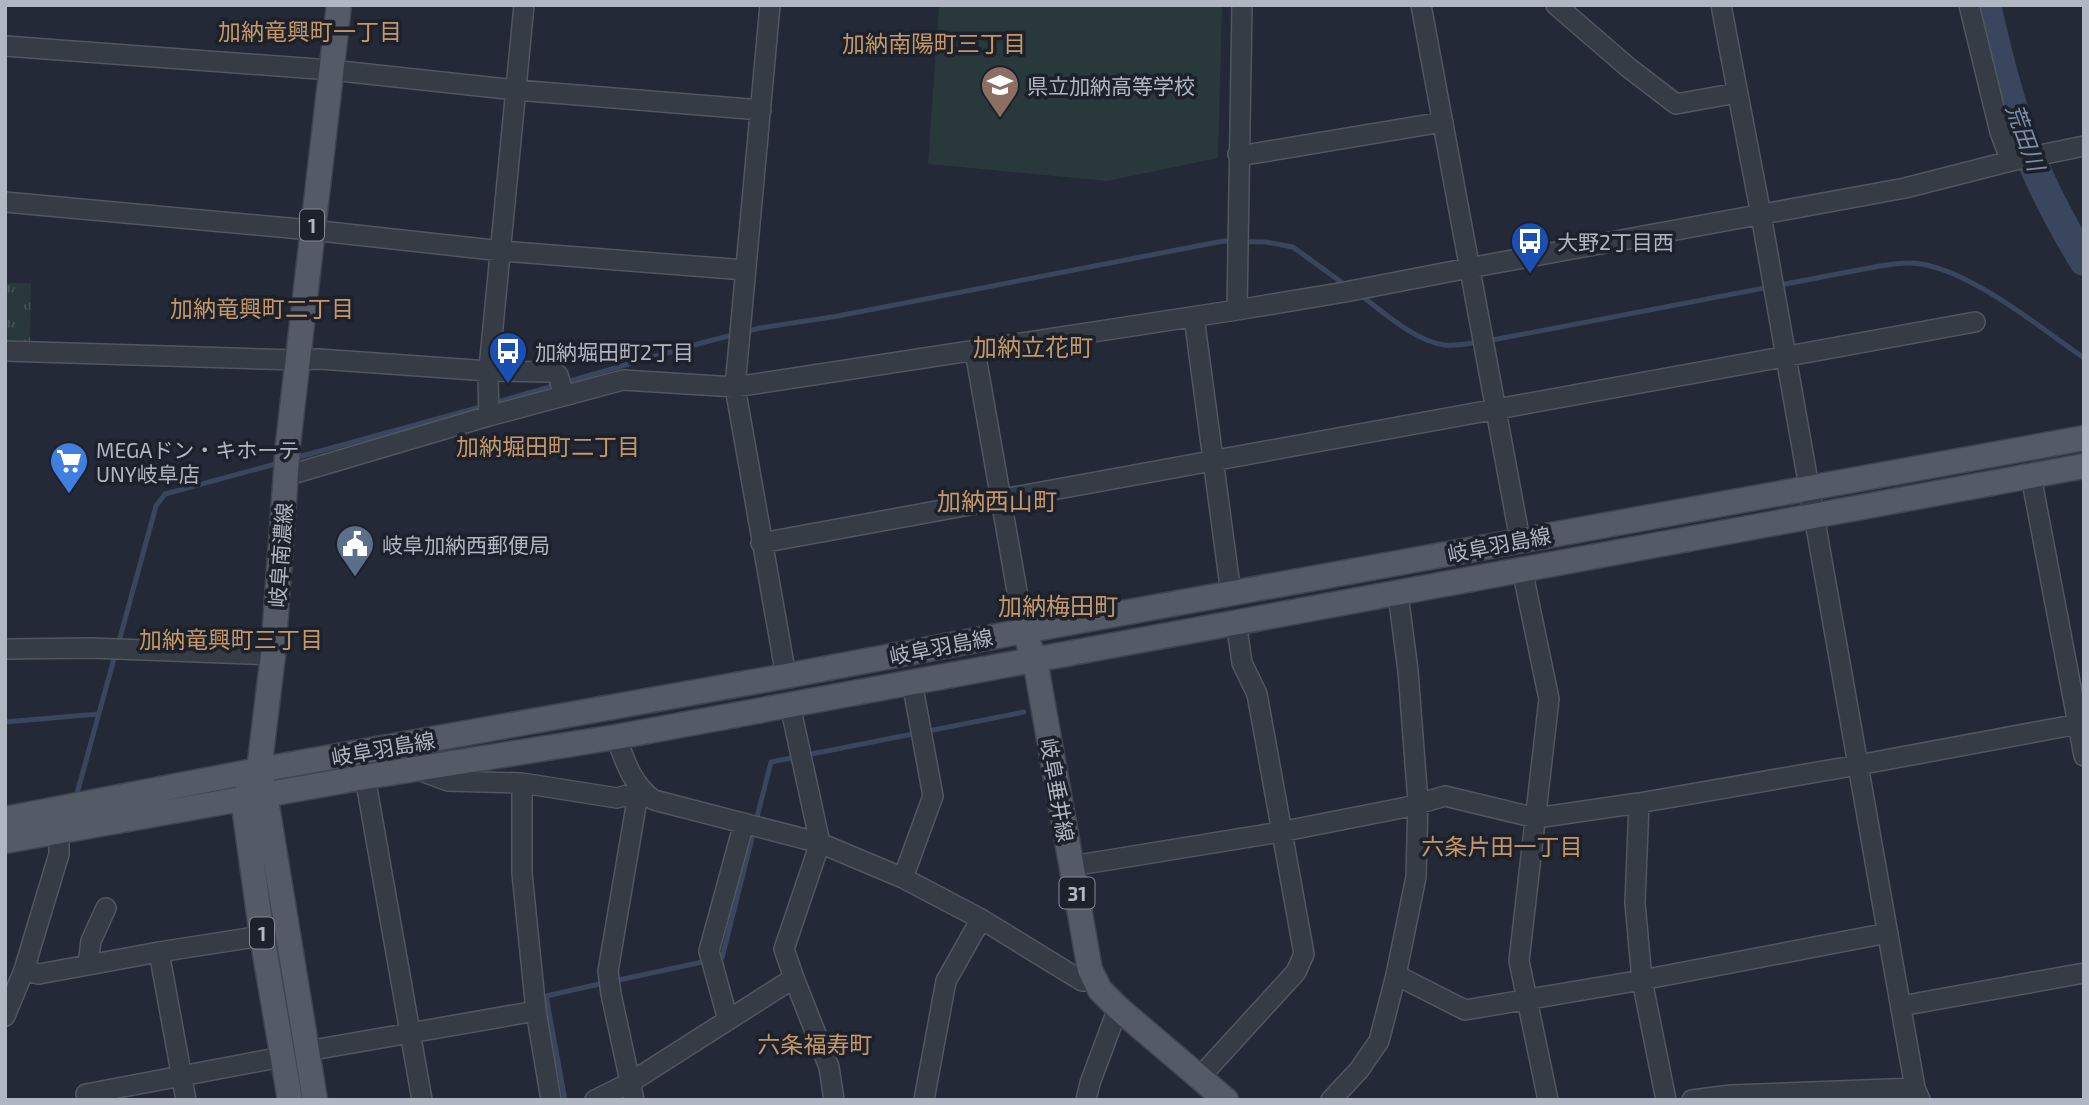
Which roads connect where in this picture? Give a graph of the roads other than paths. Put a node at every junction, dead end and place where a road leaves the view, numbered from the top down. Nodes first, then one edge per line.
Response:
1 (339, 5) edge
2 (524, 5) edge
3 (770, 5) edge
4 (1242, 5) edge
5 (1421, 5) edge
6 (1556, 5) edge
7 (1721, 5) edge
8 (1969, 5) edge
9 (5, 46) edge
10 (331, 70) junction
11 (516, 90) junction
12 (1737, 93) junction
13 (761, 110) junction
14 (1443, 122) junction
15 (2084, 146) edge
16 (1238, 154) junction
17 (2015, 160) junction
18 (5, 202) edge
19 (1761, 215) junction
20 (312, 230) junction
21 (502, 251) junction
22 (1469, 268) junction
23 (745, 270) junction
24 (1237, 310) junction
25 (1194, 317) junction
26 (1975, 322) dead end
27 (5, 351) edge
28 (975, 351) junction
29 (1786, 356) junction
30 (296, 360) junction
31 (489, 371) junction
32 (561, 386) junction
33 (735, 387) junction
34 (488, 407) junction
35 (1497, 408) junction
36 (2084, 438) edge
37 (1213, 461) junction
38 (2084, 466) edge
39 (286, 476) junction
40 (2031, 476) junction
41 (1808, 487) junction
42 (1002, 500) junction
43 (1813, 516) junction
44 (1520, 540) junction
45 (761, 543) junction
46 (1522, 569) junction
47 (1231, 594) junction
48 (1398, 594) junction
49 (1236, 621) junction
50 (1024, 631) junction
51 (5, 649) edge
52 (273, 655) junction
53 (1035, 660) junction
54 (786, 676) junction
55 (912, 682) junction
56 (790, 705) junction
57 (2081, 723) edge
58 (616, 737) junction
59 (2084, 756) edge
60 (1858, 765) junction
61 (416, 769) junction
62 (260, 770) junction
63 (365, 777) junction
64 (522, 783) junction
65 (642, 792) junction
66 (254, 797) junction
67 (1418, 802) junction
68 (1640, 803) junction
69 (1536, 818) junction
70 (5, 819) edge
71 (744, 824) junction
72 (59, 831) junction
73 (1280, 832) junction
74 (5, 841) edge
75 (820, 843) junction
76 (1072, 866) junction
77 (902, 878) junction
78 (106, 908) dead end
79 (981, 919) junction
80 (1888, 933) junction
81 (262, 936) junction
82 (159, 952) junction
83 (88, 964) junction
84 (24, 970) junction
85 (2084, 973) edge
86 (1396, 975) junction
87 (794, 978) junction
88 (1642, 980) junction
89 (1096, 981) junction
90 (1528, 1001) junction
91 (1901, 1006) junction
92 (1118, 1008) junction
93 (536, 1011) junction
94 (5, 1016) edge
95 (728, 1020) junction
96 (410, 1034) junction
97 (307, 1051) junction
98 (282, 1057) junction
99 (182, 1076) junction
100 (1200, 1077) junction
101 (632, 1091) edge
102 (86, 1094) dead end
103 (1917, 1094) edge
104 (1798, 1096) edge
105 (186, 1100) edge
106 (290, 1100) edge
107 (316, 1100) edge
108 (422, 1100) edge
109 (551, 1100) edge
110 (595, 1100) edge
111 (834, 1100) edge
112 (923, 1100) edge
113 (1086, 1100) edge
114 (1226, 1100) edge
115 (1331, 1100) edge
116 (1548, 1100) edge
117 (1667, 1100) edge
118 (1692, 1100) edge

1 - 10 main road, 岐阜南濃線 / 1
2 - 11 street
3 - 13 street
4 - 16 street
5 - 14 street
6 - 12 street
7 - 12 street
8 - 17 street
9 - 10 street
10 - 11 street
10 - 20 main road, 岐阜南濃線 / 1
11 - 13 street
11 - 21 street
12 - 19 street
13 - 23 street
14 - 16 street
14 - 22 street
15 - 17 street
16 - 24 street
17 - 19 street
18 - 20 street
19 - 22 street
19 - 29 street
20 - 21 street
20 - 30 main road, 岐阜南濃線 / 1
21 - 23 street
21 - 31 street
22 - 24 street
22 - 35 street
23 - 33 street
24 - 25 street
25 - 28 street
25 - 37 street
26 - 29 street
27 - 30 street
28 - 33 street
28 - 42 street
29 - 35 street
29 - 41 street
30 - 31 street
30 - 39 main road, 岐阜南濃線 / 1
31 - 32 street
31 - 34 street
32 - 33 street
32 - 34 street
33 - 45 street
34 - 39 street
35 - 37 street
35 - 44 street
36 - 41 main road, 岐阜羽島線
37 - 42 street
37 - 47 street
38 - 40 main road, 岐阜羽島線
39 - 52 main road, 岐阜南濃線 / 1
40 - 43 main road, 岐阜羽島線
40 - 57 street
41 - 43 street
41 - 44 main road, 岐阜羽島線
42 - 45 street
42 - 50 street
43 - 46 main road, 岐阜羽島線
43 - 60 street
44 - 47 main road, 岐阜羽島線
45 - 54 street
46 - 48 main road, 岐阜羽島線
46 - 69 street
47 - 50 main road, 岐阜羽島線
48 - 49 main road, 岐阜羽島線
48 - 67 street
49 - 53 main road, 岐阜羽島線
49 - 73 street
50 - 53 main road, 岐阜垂井線 / 31
50 - 54 main road, 岐阜羽島線
51 - 52 street
52 - 62 main road, 岐阜南濃線 / 1
53 - 55 main road, 岐阜羽島線
53 - 76 main road, 岐阜垂井線 / 31
54 - 62 main road, 岐阜羽島線
55 - 56 main road, 岐阜羽島線
55 - 77 street
56 - 58 main road, 岐阜羽島線
56 - 75 street
57 - 59 street
57 - 60 street
58 - 61 main road, 岐阜羽島線
58 - 65 street
60 - 68 street
60 - 80 street
61 - 63 main road, 岐阜羽島線
61 - 64 street
62 - 66 main road, 岐阜南濃線 / 1
62 - 70 main road, 岐阜羽島線
63 - 66 main road, 岐阜羽島線
63 - 96 street
64 - 65 street
64 - 93 street
65 - 71 street
65 - 101 street
66 - 72 main road, 岐阜羽島線
66 - 81 main road, 1
66 - 97 main road, 1
67 - 69 street
67 - 73 street
67 - 86 street
68 - 69 street
68 - 88 street
69 - 90 street
71 - 75 street
71 - 95 street
72 - 74 main road, 岐阜羽島線
72 - 84 street
73 - 76 street
73 - 100 street
75 - 77 street
75 - 87 street
76 - 89 main road, 岐阜垂井線 / 31
77 - 79 street
78 - 83 street
79 - 89 street
79 - 112 street
80 - 88 street
80 - 91 street
81 - 82 street
81 - 98 main road, 1
82 - 83 street
82 - 99 street
83 - 84 street
84 - 94 street
85 - 91 street
86 - 90 street
86 - 115 street
87 - 95 street
87 - 111 street
88 - 90 street
88 - 117 street
89 - 92 main road, 岐阜垂井線 / 31
90 - 116 street
91 - 103 street
92 - 100 main road, 岐阜垂井線 / 31
92 - 113 street
93 - 96 street
93 - 109 street
95 - 101 street
96 - 97 street
96 - 108 street
97 - 107 main road, 1
98 - 99 street
98 - 106 main road, 1
99 - 102 street
99 - 105 street
100 - 114 main road, 岐阜垂井線 / 31
101 - 110 street
103 - 104 street
104 - 118 street

